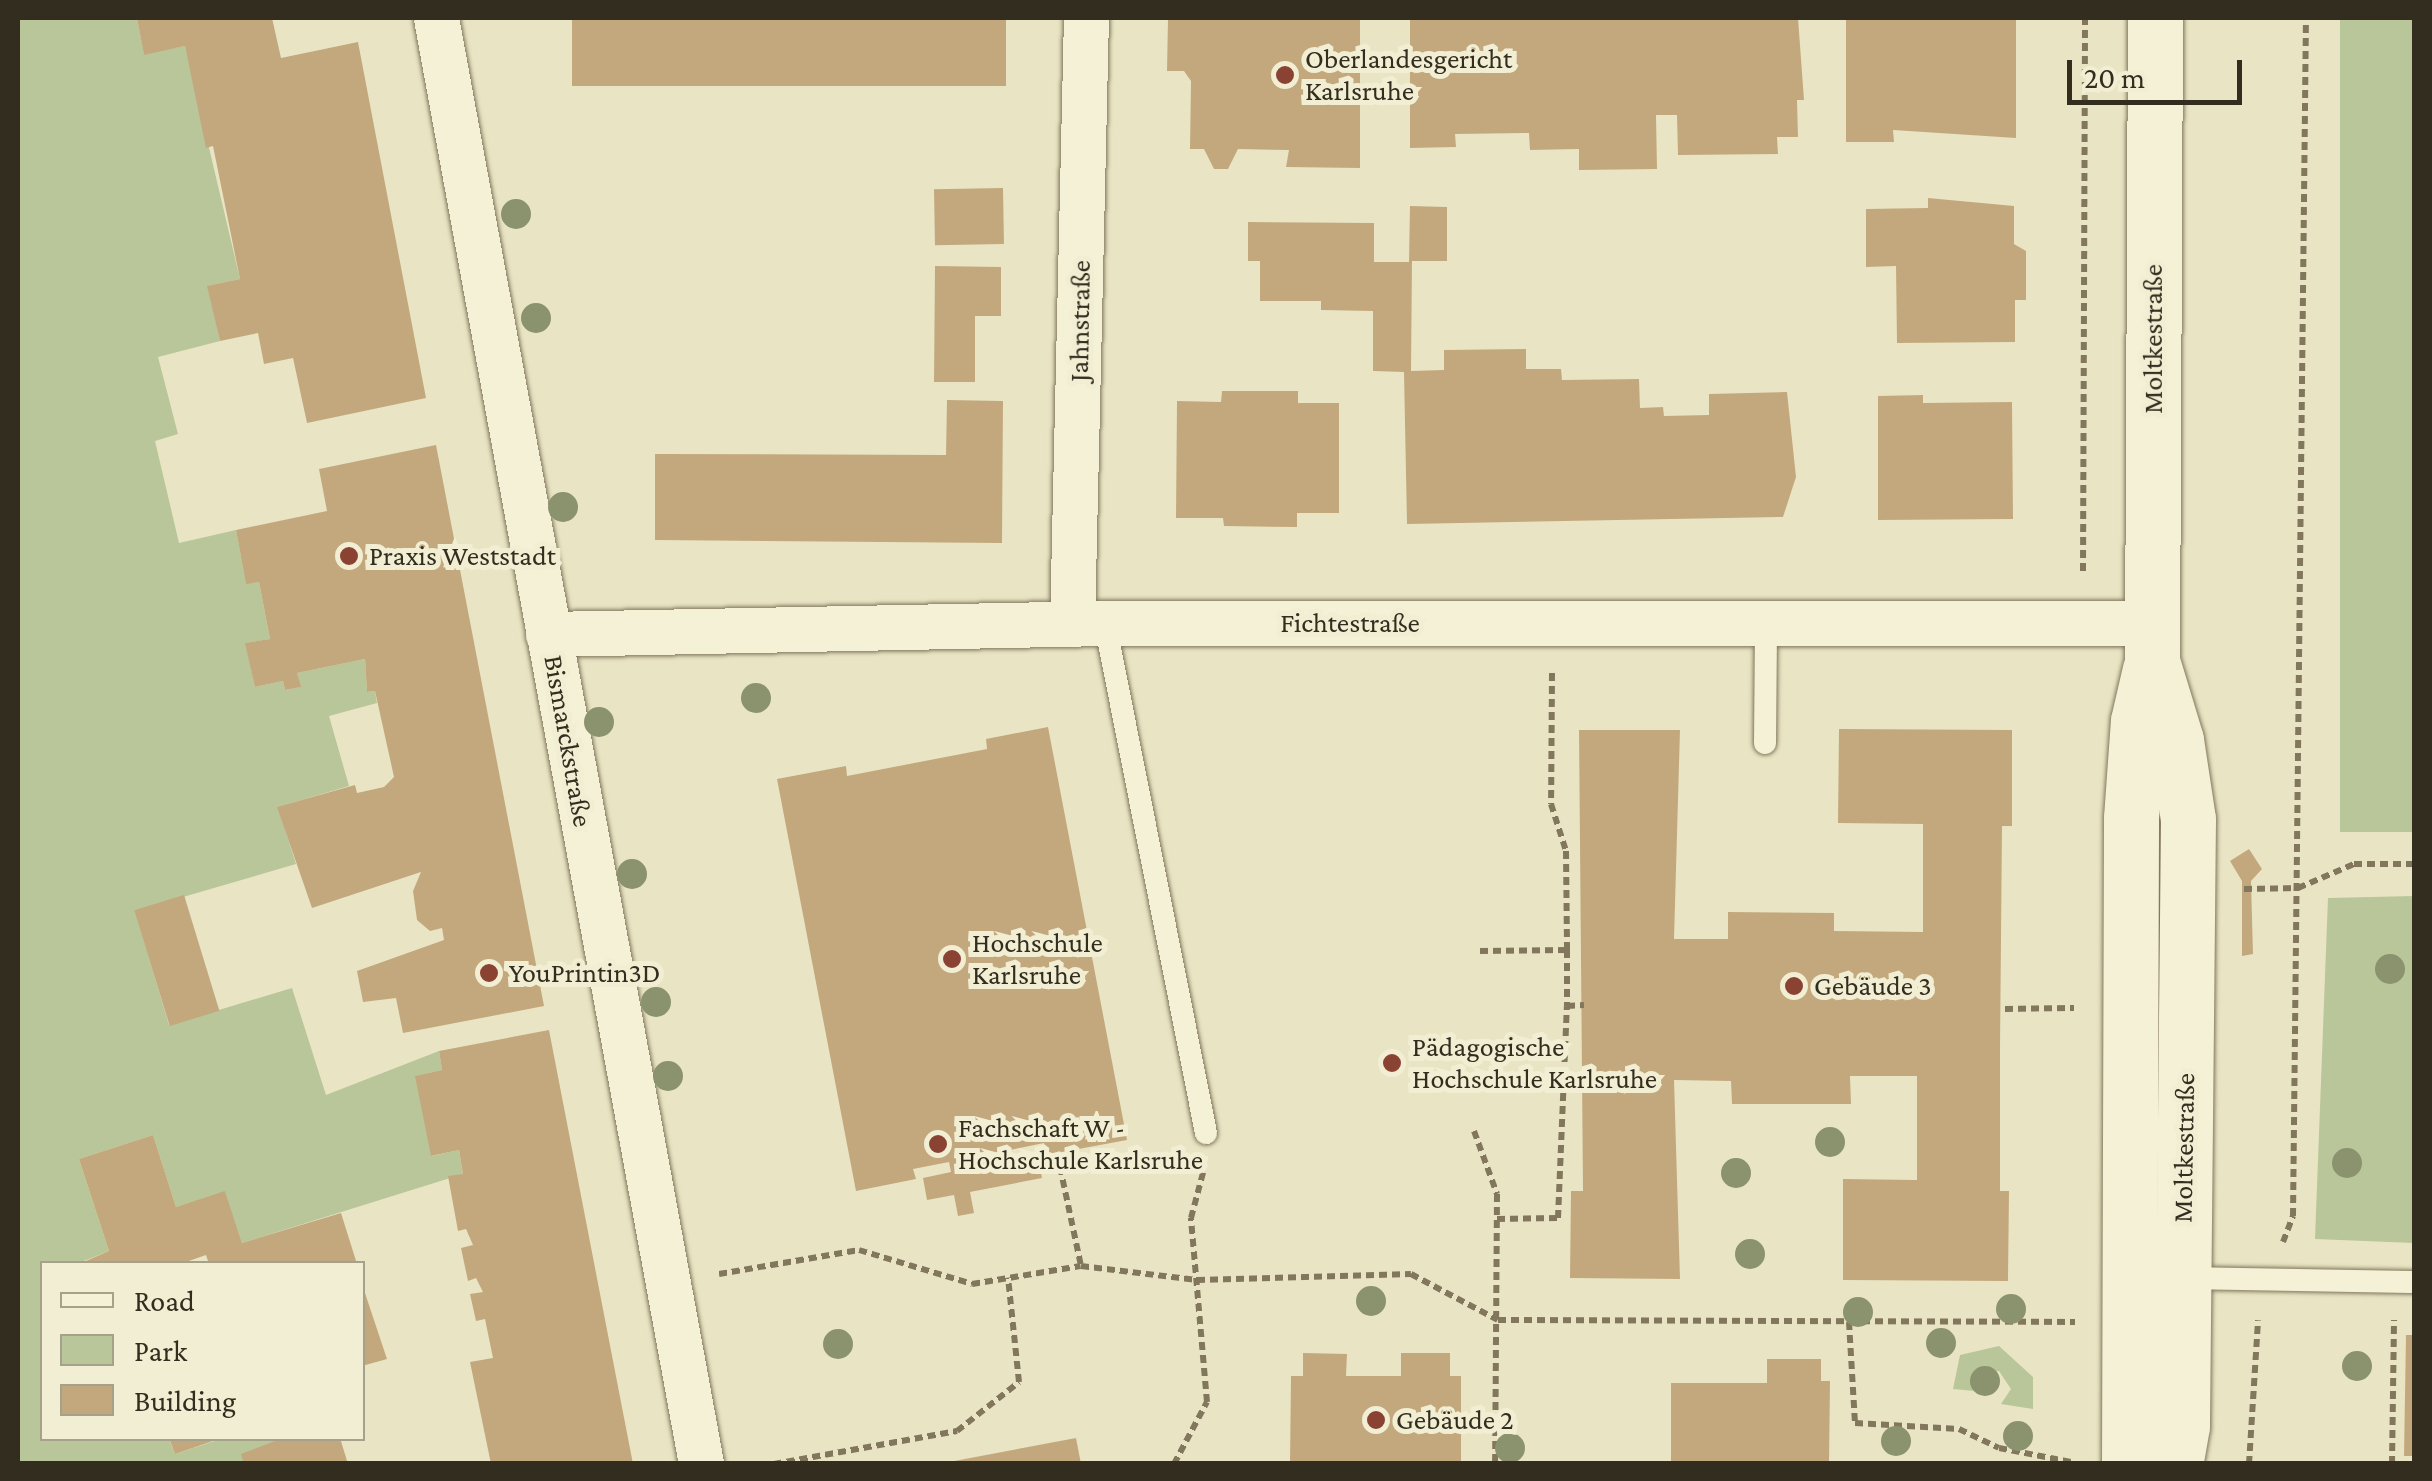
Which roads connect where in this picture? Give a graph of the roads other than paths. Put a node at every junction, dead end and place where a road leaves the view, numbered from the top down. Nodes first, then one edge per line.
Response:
1 (436, 18) edge
2 (1086, 18) edge
3 (2155, 18) edge
4 (1766, 622) junction
5 (1088, 624) junction
6 (548, 634) junction
7 (2152, 642) junction
8 (1765, 744) dead end
9 (1206, 1133) road end
10 (2155, 1278) junction
11 (2404, 1282) edge
12 (700, 1464) edge
13 (2129, 1464) edge
14 (2175, 1464) edge

1 - 6 street, Bismarckstraße
2 - 5 street, Jahnstraße
3 - 7 main road, Moltkestraße
4 - 5 street, Fichtestraße
4 - 7 street, Fichtestraße
4 - 8 lane
5 - 6 street, Fichtestraße
5 - 9 lane
6 - 12 street, Bismarckstraße
7 - 10 main road, Moltkestraße
10 - 11 lane
10 - 13 main road, Moltkestraße
10 - 14 main road, Moltkestraße

